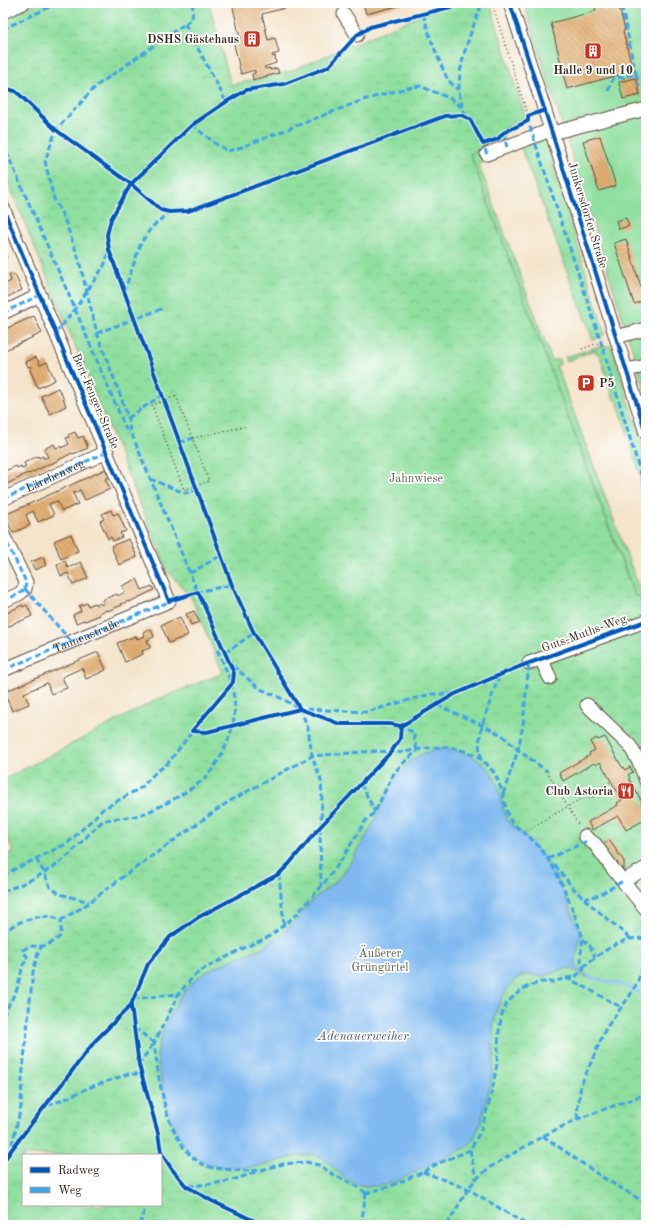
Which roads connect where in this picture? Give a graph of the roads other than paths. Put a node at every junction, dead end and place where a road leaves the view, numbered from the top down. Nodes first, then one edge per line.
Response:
1 (23, 3) edge
2 (510, 3) edge
3 (3, 12) edge
4 (344, 14) dead end
5 (356, 35) dead end
6 (646, 109) edge
7 (552, 131) junction
8 (487, 154) dead end
9 (3, 208) edge
10 (40, 295) junction
11 (3, 313) edge
12 (646, 329) edge
13 (616, 337) junction
14 (646, 366) edge
15 (626, 370) junction
16 (646, 433) edge
17 (107, 452) junction
18 (3, 499) edge
19 (3, 535) edge
20 (3, 601) edge
21 (169, 601) joint
22 (646, 621) edge
23 (3, 670) edge
24 (550, 678) dead end
25 (587, 705) dead end
26 (646, 781) edge
27 (585, 836) road end
28 (646, 868) edge
29 (623, 881) junction
30 (646, 909) edge

1 - 3 street
2 - 7 street, Junkersdorfer Straße
4 - 5 street
6 - 7 street
7 - 8 street
7 - 13 street, Junkersdorfer Straße
9 - 10 street, Bert-Fenger-Straße
10 - 11 street
10 - 17 street, Bert-Fenger-Straße
12 - 13 street
13 - 15 street, Junkersdorfer Straße
14 - 15 street
15 - 16 street, Junkersdorfer Straße
17 - 18 street, Lärchenweg
17 - 21 street, Bert-Fenger-Straße
19 - 20 street
21 - 23 street, Tannenstraße
22 - 24 street, Guts-Muths-Weg
25 - 26 street
27 - 29 street
28 - 29 street
29 - 30 street

